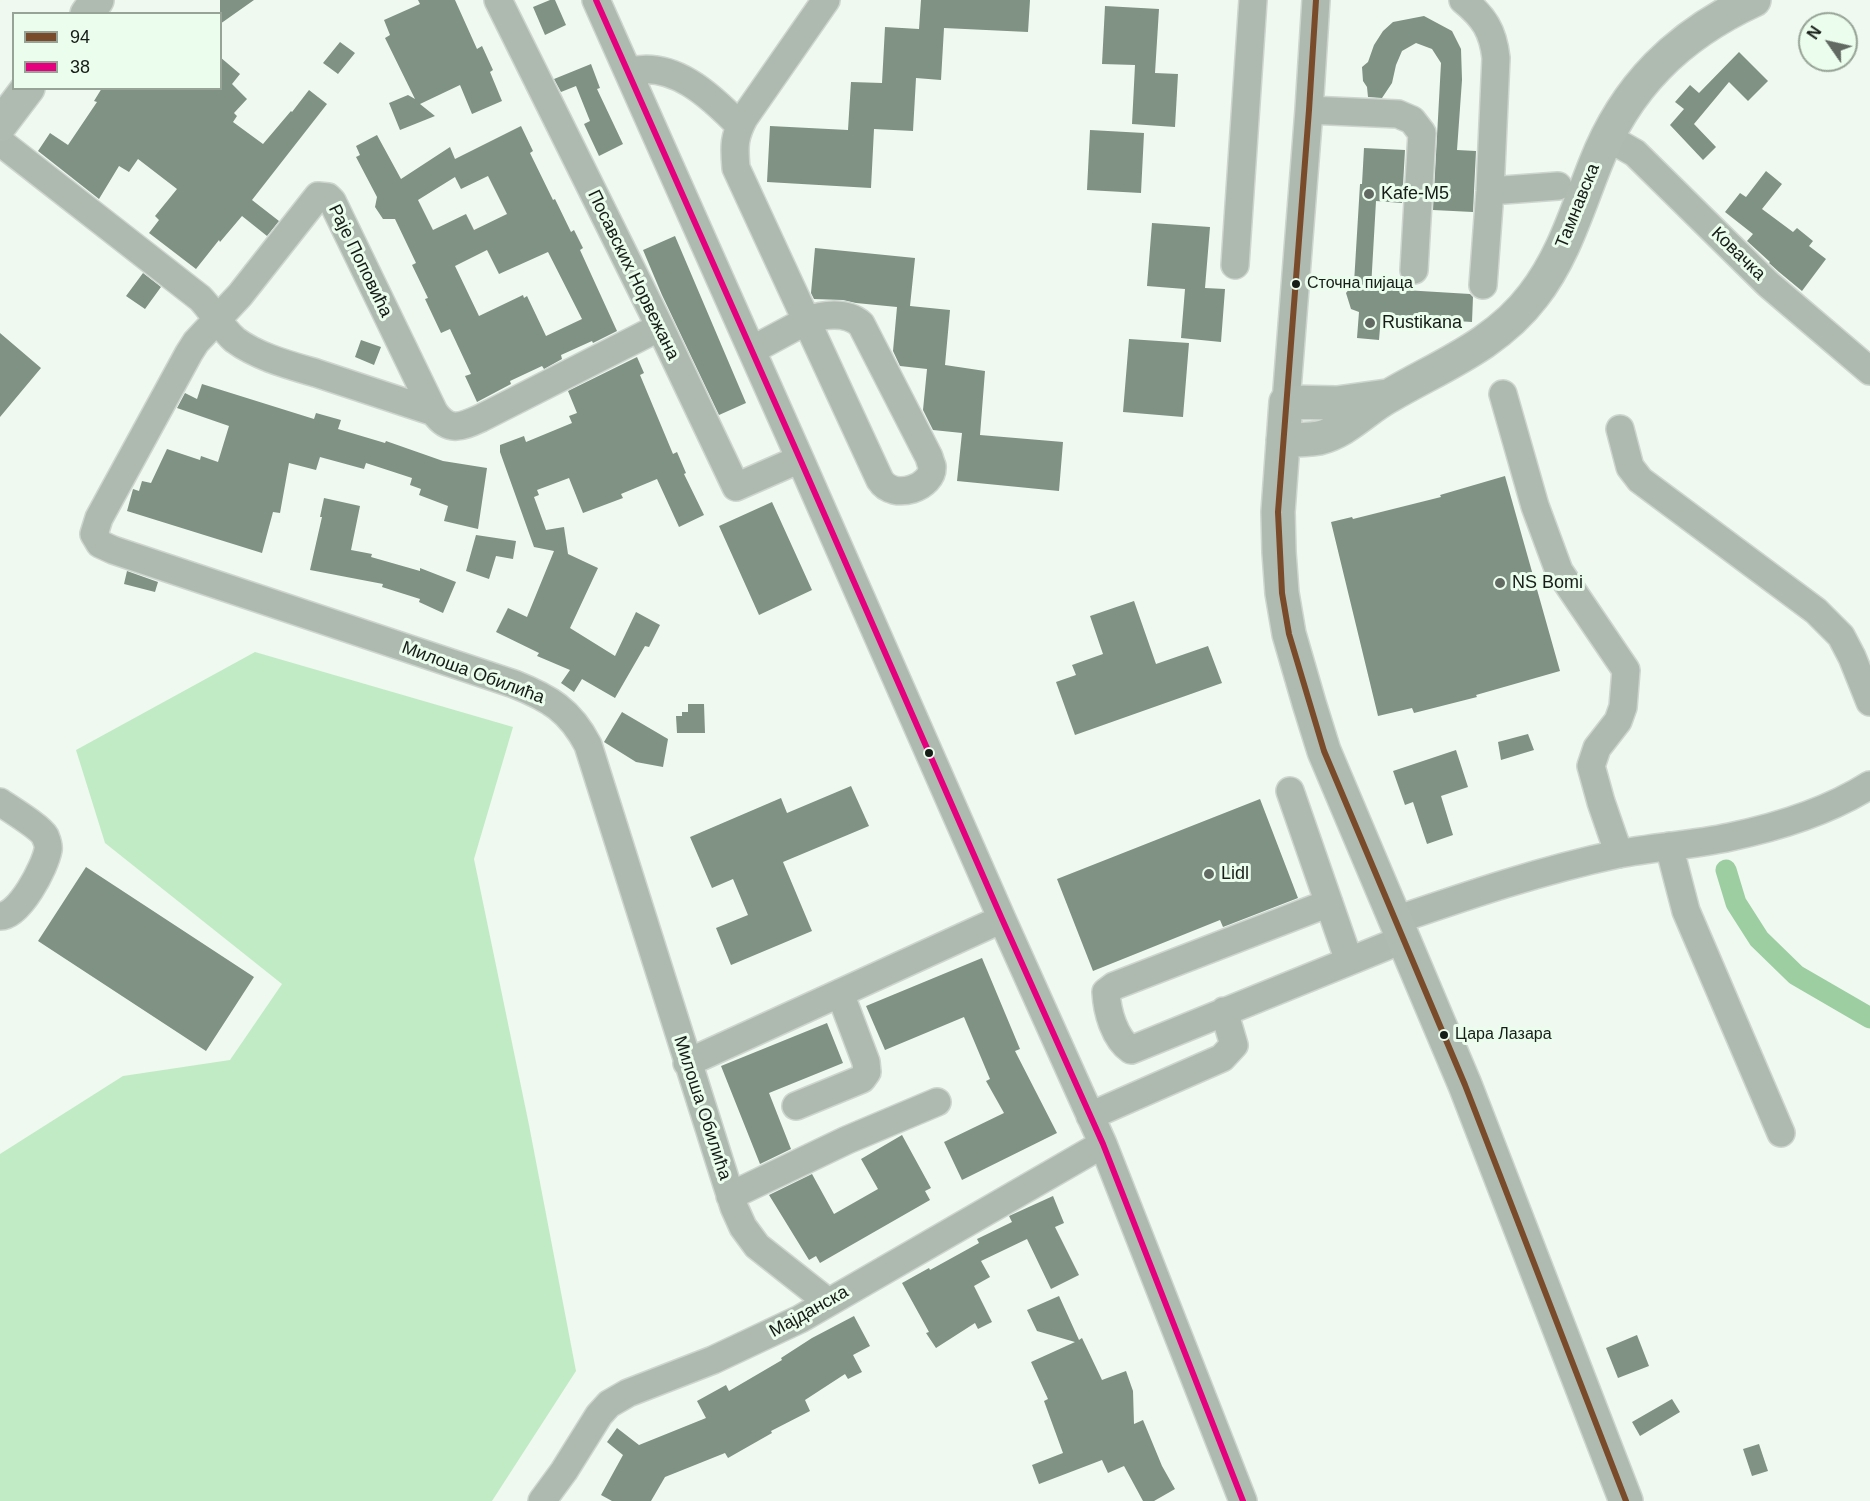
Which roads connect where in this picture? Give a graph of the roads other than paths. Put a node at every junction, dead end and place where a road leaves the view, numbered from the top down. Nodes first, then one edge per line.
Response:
1 (498, 0) edge
2 (596, 0) edge
3 (826, 0) edge
4 (1253, 0) edge
5 (1316, 0) edge
6 (1463, 0) edge
7 (1754, 0) edge
8 (628, 72) junction
9 (26, 90) edge
10 (1309, 110) junction
11 (0, 125) edge
12 (740, 126) junction
13 (1607, 137) junction
14 (0, 142) edge
15 (1558, 186) dead end
16 (1490, 191) junction
17 (1235, 265) dead end
18 (1414, 270) dead end
19 (1483, 285) dead end
20 (217, 320) junction
21 (806, 321) junction
22 (660, 327) junction
23 (752, 350) junction
24 (1870, 371) edge
25 (1503, 394) dead end
26 (1388, 396) junction
27 (1286, 402) junction
28 (434, 412) junction
29 (1620, 429) dead end
30 (1283, 440) junction
31 (800, 459) junction
32 (1870, 702) edge
33 (1870, 785) edge
34 (1290, 791) dead end
35 (0, 802) edge
36 (1669, 846) junction
37 (1619, 854) junction
38 (1329, 903) junction
39 (0, 916) edge
40 (1002, 919) junction
41 (1400, 929) junction
42 (1349, 961) junction
43 (840, 993) junction
44 (1224, 1011) junction
45 (687, 1063) junction
46 (937, 1102) dead end
47 (796, 1106) dead end
48 (1090, 1116) junction
49 (1781, 1133) dead end
50 (1103, 1143) junction
51 (730, 1196) junction
52 (828, 1302) junction
53 (542, 1501) edge
54 (1244, 1501) edge
55 (1626, 1501) edge

1 - 22 street, Посавских Норвежана
2 - 8 street
3 - 12 street
4 - 17 street
5 - 10 street
6 - 16 street
7 - 13 main road, Тамнавска
8 - 12 street
8 - 23 street
9 - 11 main road
10 - 18 street
10 - 27 street
12 - 21 street
13 - 24 street, Ковачка
13 - 26 main road, Тамнавска
14 - 20 street
15 - 16 street
16 - 19 street
20 - 28 street
20 - 28 street, Раје Поповића
20 - 45 street, Милоша Обилића
21 - 21 street
21 - 23 street
22 - 28 street
22 - 31 street, Посавских Норвежана
23 - 31 street
25 - 37 street
26 - 27 main road
26 - 30 main road
27 - 30 main road
29 - 32 street
30 - 41 main road
31 - 40 street
33 - 36 street
34 - 38 street
35 - 39 street
36 - 37 street
36 - 49 street
37 - 41 street
38 - 42 street
38 - 44 street
40 - 43 street
40 - 48 street
41 - 42 street
41 - 55 main road
42 - 44 street
43 - 45 street
43 - 47 street
44 - 48 street
45 - 51 street, Милоша Обилића
46 - 51 street
48 - 50 street
50 - 52 street, Мајданска
50 - 54 street
51 - 52 street, Милоша Обилића
52 - 53 street, Мајданска

